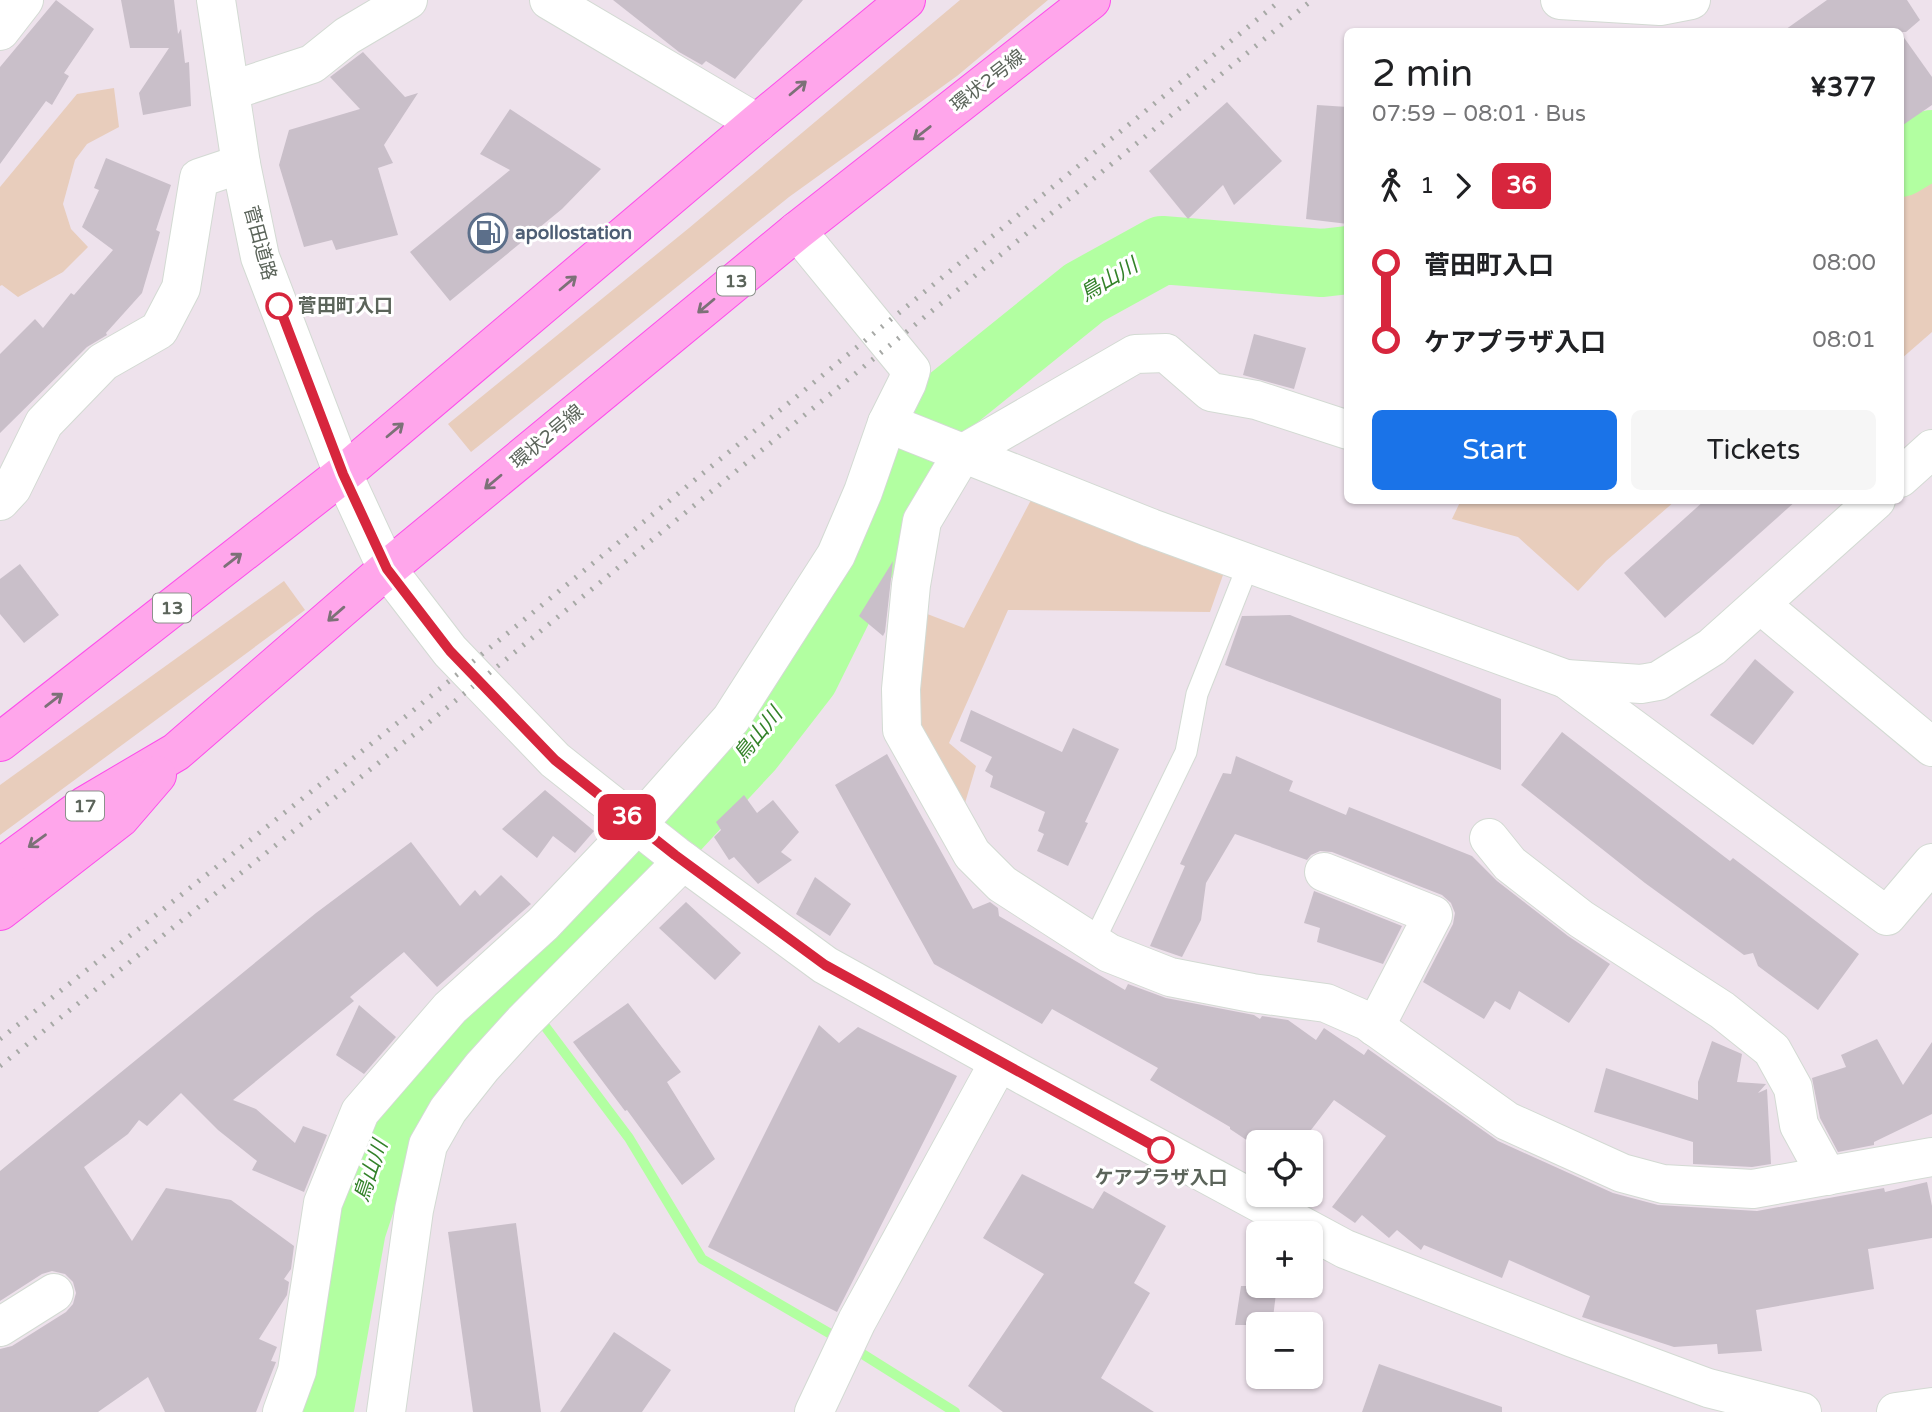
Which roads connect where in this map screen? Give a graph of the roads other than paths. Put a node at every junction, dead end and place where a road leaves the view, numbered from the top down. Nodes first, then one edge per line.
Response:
1 (24, 0) edge
2 (216, 0) edge
3 (408, 0) edge
4 (549, 0) edge
5 (905, 0) edge
6 (1091, 0) edge
7 (1560, 0) edge
8 (1691, 0) edge
9 (0, 31) edge
10 (230, 91) junction
11 (757, 122) junction
12 (241, 164) junction
13 (797, 231) junction
14 (887, 423) junction
15 (1344, 429) edge
16 (1932, 449) edge
17 (962, 453) junction
18 (343, 474) junction
19 (1904, 474) edge
20 (0, 501) edge
21 (1872, 504) edge
22 (1249, 563) junction
23 (387, 569) junction
24 (1761, 605) junction
25 (1566, 679) junction
26 (0, 742) edge
27 (1932, 747) edge
28 (176, 752) junction
29 (636, 825) junction
30 (1489, 838) dead end
31 (679, 858) junction
32 (1932, 863) edge
33 (0, 868) edge
34 (1324, 872) dead end
35 (0, 911) edge
36 (1093, 943) junction
37 (1375, 1027) junction
38 (999, 1062) junction
39 (1932, 1157) edge
40 (1826, 1176) junction
41 (54, 1293) dead end
42 (0, 1327) edge
43 (1932, 1408) edge
44 (282, 1412) edge
45 (386, 1412) edge
46 (814, 1412) edge
47 (1802, 1412) edge
48 (1896, 1412) edge

1 - 9 street
2 - 10 street, 菅田道路
3 - 10 street
4 - 11 street
11 -> 5 main road, 13
6 -> 13 main road, 環状2号線 / 13
7 - 8 street
10 - 12 street, 菅田道路
18 -> 11 main road, 13
12 - 18 street, 菅田道路
12 - 20 street
13 - 14 street
13 -> 23 main road, 環状2号線 / 13
14 - 17 street
14 - 29 street
15 - 17 street
16 - 19 street
17 - 22 street
17 - 36 street
18 - 23 street, 菅田道路
26 -> 18 main road, 13
21 - 24 street
22 - 25 street
22 - 36 lane
23 -> 28 main road, 環状2号線 / 13
23 - 29 street, 菅田道路
24 - 25 street
24 - 27 street
25 - 32 street
28 -> 33 main road, 環状2号線 / 17
28 - 35 main road, 13
29 - 31 street, 菅田道路
29 - 44 street
30 - 40 street
31 - 38 street, 菅田道路
31 - 45 street
34 - 37 street
36 - 37 street
37 - 40 street
38 - 46 street
38 - 47 street, 菅田道路
39 - 40 street
41 - 42 street
43 - 48 street

